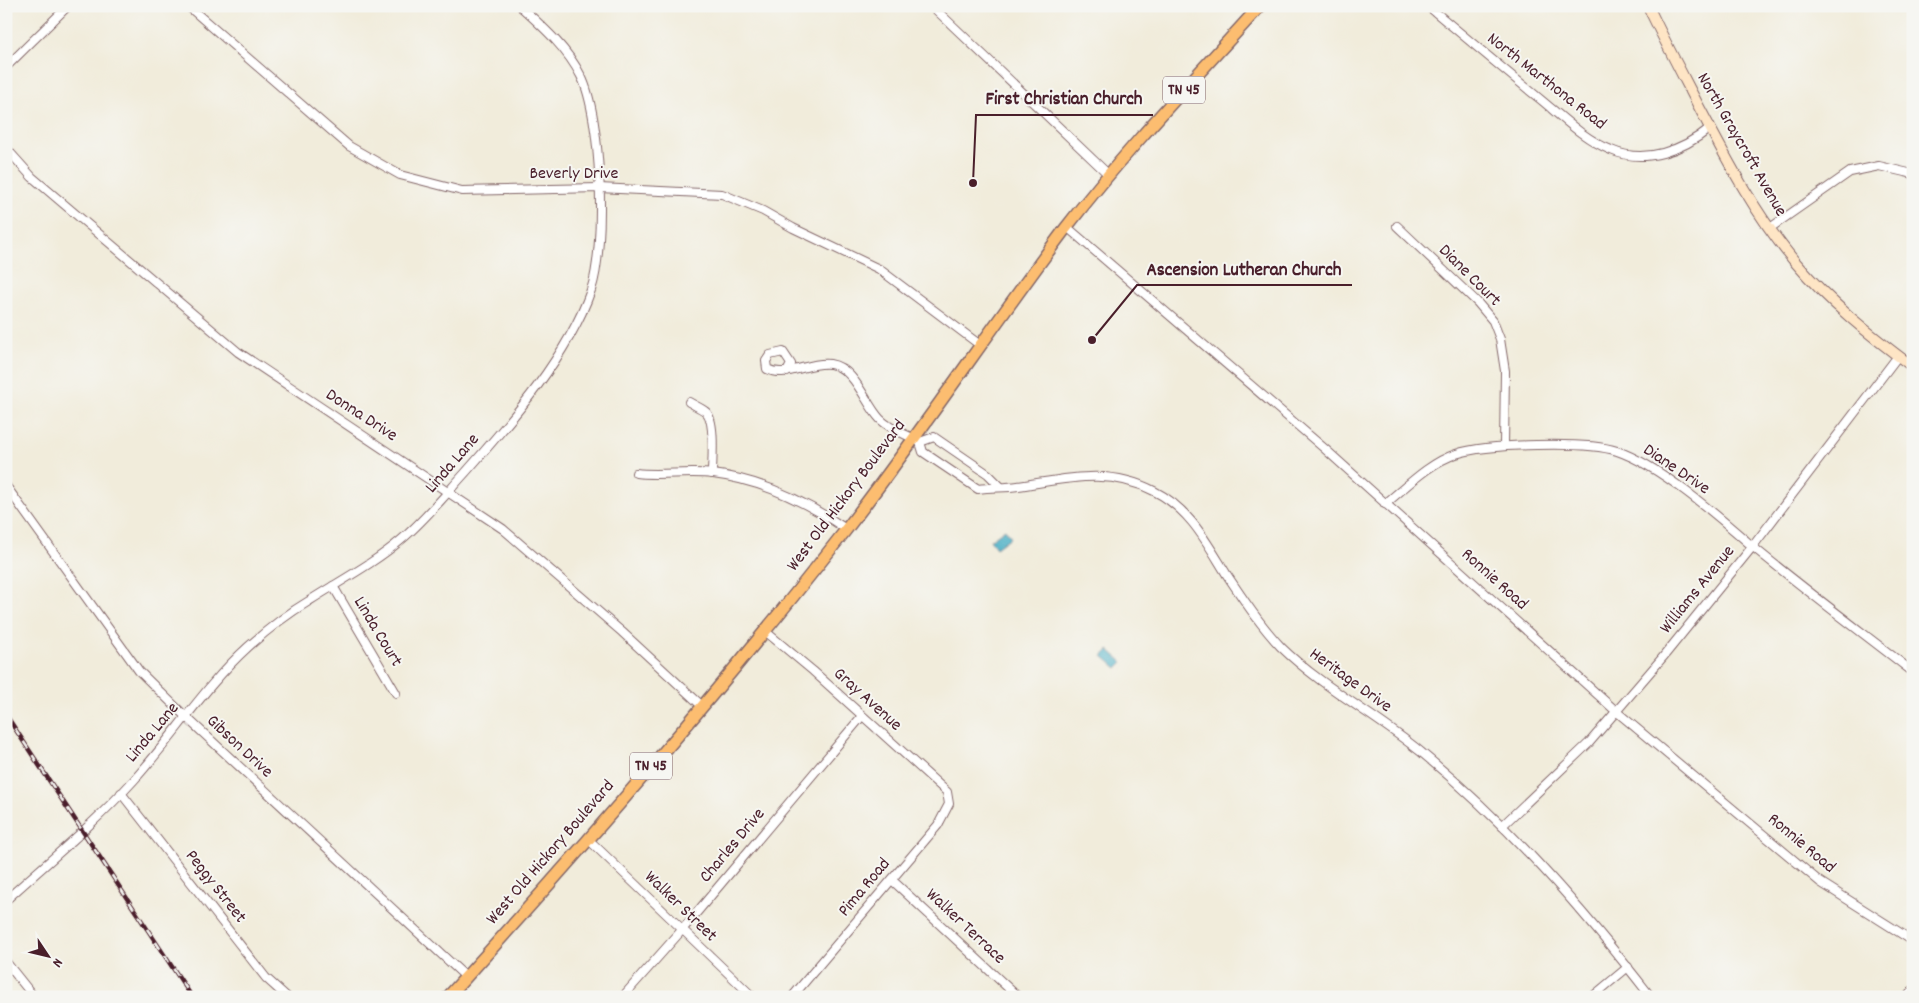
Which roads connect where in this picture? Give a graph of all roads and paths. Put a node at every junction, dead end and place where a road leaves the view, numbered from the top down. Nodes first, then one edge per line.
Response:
1 (68, 6) edge
2 (188, 6) edge
3 (520, 6) edge
4 (932, 6) edge
5 (1260, 6) edge
6 (1428, 6) edge
7 (1648, 6) edge
8 (6, 67) edge
9 (1710, 128) junction
10 (6, 148) edge
11 (1913, 174) edge
12 (1109, 175) junction
13 (599, 188) junction
14 (1397, 226) dead end
15 (1067, 227) junction
16 (1770, 228) junction
17 (980, 345) junction
18 (1898, 356) junction
19 (1913, 367) edge
20 (787, 372) dead end
21 (689, 402) dead end
22 (917, 440) junction
23 (1504, 446) junction
24 (636, 473) dead end
25 (712, 474) junction
26 (6, 486) edge
27 (1000, 486) junction
28 (449, 491) junction
29 (1385, 504) junction
30 (846, 529) junction
31 (1753, 546) junction
32 (333, 586) junction
33 (765, 631) junction
34 (1913, 672) edge
35 (396, 693) dead end
36 (702, 706) junction
37 (1616, 712) junction
38 (862, 716) junction
39 (186, 717) junction
40 (948, 792) joint
41 (121, 793) junction
42 (1502, 826) junction
43 (588, 839) junction
44 (892, 880) junction
45 (6, 900) edge
46 (682, 930) junction
47 (1913, 941) edge
48 (6, 962) edge
49 (1628, 967) junction
50 (466, 977) junction
51 (1913, 990) edge
52 (626, 993) dead end
53 (34, 997) edge
54 (287, 997) edge
55 (448, 997) edge
56 (753, 997) edge
57 (792, 997) edge
58 (1018, 997) edge
59 (1592, 997) edge
60 (1651, 997) edge
61 (1908, 997) edge

1 - 8 street
2 - 13 street, Beverly Drive
3 - 13 street, Linda Lane
4 - 12 street
5 - 12 main road, West Old Hickory Boulevard / TN 45
6 - 9 street, North Marthona Road
7 - 9 street, North Graycroft Avenue
9 - 16 street, North Graycroft Avenue
10 - 28 street, Donna Drive
11 - 16 street
12 - 15 main road, West Old Hickory Boulevard / TN 45
13 - 17 street, Beverly Drive
13 - 28 street, Linda Lane
14 - 23 street, Diane Court
15 - 17 main road, West Old Hickory Boulevard / TN 45
15 - 29 street, Ronnie Road
16 - 18 street, North Graycroft Avenue
17 - 22 main road, West Old Hickory Boulevard / TN 45
18 - 19 street, North Graycroft Avenue
18 - 31 street, Williams Avenue
20 - 22 street, Heritage Drive
21 - 25 street
22 - 27 street, Heritage Drive
22 - 27 street, Heritage Drive
22 - 30 main road, West Old Hickory Boulevard / TN 45
23 - 29 street, Diane Drive
23 - 31 street, Diane Drive
24 - 25 street
25 - 30 street
26 - 39 street, Gibson Drive
27 - 42 street, Heritage Drive
28 - 32 street, Linda Lane
28 - 36 street, Donna Drive
29 - 37 street, Ronnie Road
30 - 33 main road, West Old Hickory Boulevard / TN 45
31 - 34 street, Diane Drive
31 - 37 street, Williams Avenue
32 - 35 street, Linda Court
32 - 39 street, Linda Lane
33 - 36 main road, West Old Hickory Boulevard / TN 45
33 - 38 street, Gray Avenue
36 - 43 main road, West Old Hickory Boulevard / TN 45
37 - 42 street, Williams Avenue
37 - 47 street, Ronnie Road
38 - 40 street, Gray Avenue
38 - 46 street, Charles Drive
39 - 41 street, Linda Lane
39 - 50 street, Gibson Drive
40 - 44 street, Pima Road
41 - 45 street, Linda Lane
41 - 54 street, Peggy Street
42 - 49 street, Heritage Drive
43 - 46 street, Walker Street
43 - 50 main road, West Old Hickory Boulevard / TN 45
44 - 57 street, Pima Road
44 - 58 street, Walker Terrace
46 - 52 street, Charles Drive
46 - 56 street, Walker Street
48 - 53 street
49 - 59 street
49 - 60 street, Heritage Drive
50 - 55 main road, West Old Hickory Boulevard / TN 45
51 - 61 street

